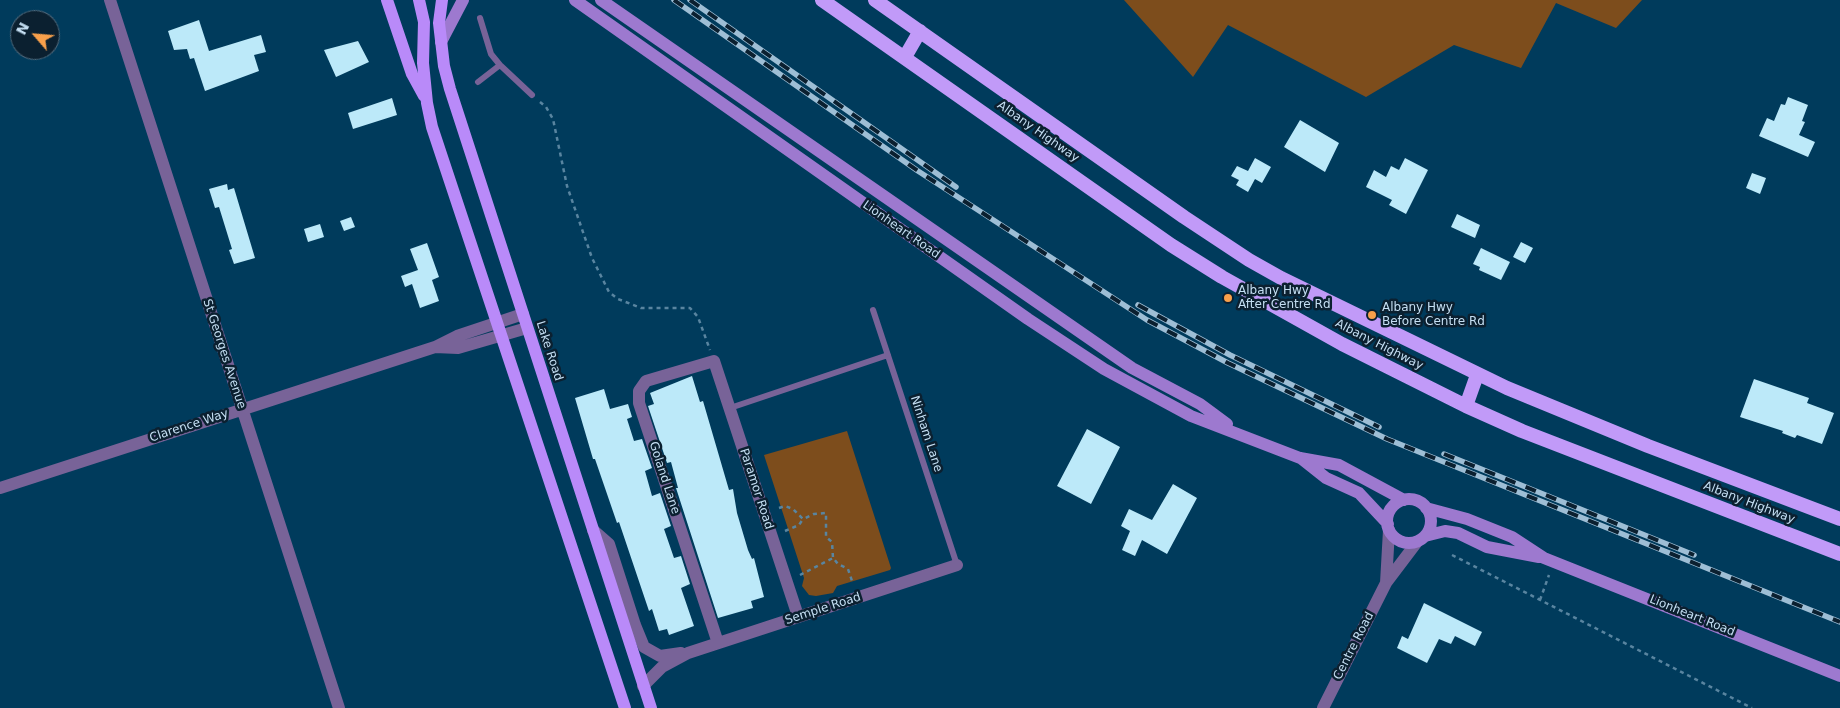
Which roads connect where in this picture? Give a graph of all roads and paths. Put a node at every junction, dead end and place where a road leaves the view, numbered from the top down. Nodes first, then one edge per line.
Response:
1 (110, 0) edge
2 (387, 0) edge
3 (419, 0) edge
4 (442, 0) edge
5 (463, 0) edge
6 (575, 0) edge
7 (601, 0) edge
8 (822, 0) edge
9 (875, 0) edge
10 (480, 18) dead end
11 (920, 31) junction
12 (441, 42) junction
13 (905, 57) junction
14 (500, 65) junction
15 (478, 82) dead end
16 (532, 95) joint
17 (427, 103) junction
18 (873, 310) dead end
19 (523, 314) junction
20 (497, 322) junction
21 (528, 328) junction
22 (502, 336) junction
23 (435, 348) junction
24 (888, 355) junction
25 (714, 361) junction
26 (1477, 375) junction
27 (1466, 406) junction
28 (241, 408) junction
29 (730, 408) junction
30 (1241, 435) junction
31 (1300, 458) junction
32 (0, 488) edge
33 (1404, 500) junction
34 (779, 508) dead end
35 (1426, 508) junction
36 (803, 519) junction
37 (1840, 519) edge
38 (1389, 527) junction
39 (593, 530) junction
40 (785, 531) dead end
41 (1421, 539) junction
42 (1840, 554) edge
43 (1452, 555) dead end
44 (833, 558) junction
45 (1549, 559) junction
46 (958, 565) joint
47 (800, 575) dead end
48 (1386, 583) junction
49 (853, 584) dead end
50 (1540, 600) junction
51 (798, 616) junction
52 (718, 643) junction
53 (688, 653) junction
54 (1840, 676) edge
55 (643, 686) junction
56 (339, 708) edge
57 (625, 708) edge
58 (651, 708) edge
59 (1323, 708) edge
60 (1752, 708) edge

1 - 28 street, St Georges Avenue
2 - 17 main road
3 - 17 main road
4 - 12 main road, Lake Road
5 - 12 main road
6 - 30 main road, Lionheart Road
7 - 30 main road, Lionheart Road
8 - 13 highway, Albany Highway
9 - 11 highway, Albany Highway
10 - 14 lane
11 - 13 highway
11 - 26 highway, Albany Highway
12 - 19 main road, Lake Road
13 - 27 highway, Albany Highway
14 - 15 lane
14 - 16 lane
16 - 25 path
17 - 20 main road
18 - 24 lane, Ninham Lane
19 - 20 street, Clarence Way
19 - 21 main road, Lake Road
20 - 22 main road
20 - 23 street, Clarence Way
21 - 22 street, Clarence Way
21 - 39 main road, Lake Road
22 - 23 street, Clarence Way
22 - 57 main road
23 - 28 street, Clarence Way
24 - 29 lane
24 - 46 lane, Ninham Lane
25 - 29 street, Paramor Road
25 - 52 street, Goland Lane
26 - 27 highway
26 - 37 highway, Albany Highway
27 - 42 highway, Albany Highway
28 - 32 street, Clarence Way
28 - 56 street, St Georges Avenue
29 - 51 street, Paramor Road
30 - 31 main road, Lionheart Road
31 - 33 main road, Lionheart Road
31 - 38 main road, Lionheart Road
33 - 35 main road
33 - 38 main road
34 - 36 path
35 - 41 main road
35 - 45 main road, Lionheart Road
36 - 40 path
36 - 44 path
38 - 41 main road
38 - 48 street, Centre Road
39 - 53 street, Semple Road
39 - 55 main road, Lake Road
41 - 45 main road, Lionheart Road
41 - 48 street, Centre Road
43 - 50 path
44 - 47 path
44 - 49 path
45 - 50 path
45 - 54 main road, Lionheart Road
46 - 51 street, Semple Road
48 - 59 street, Centre Road
50 - 60 path
51 - 52 street, Semple Road
52 - 53 street, Semple Road
53 - 55 street, Semple Road
55 - 58 main road, Lake Road

